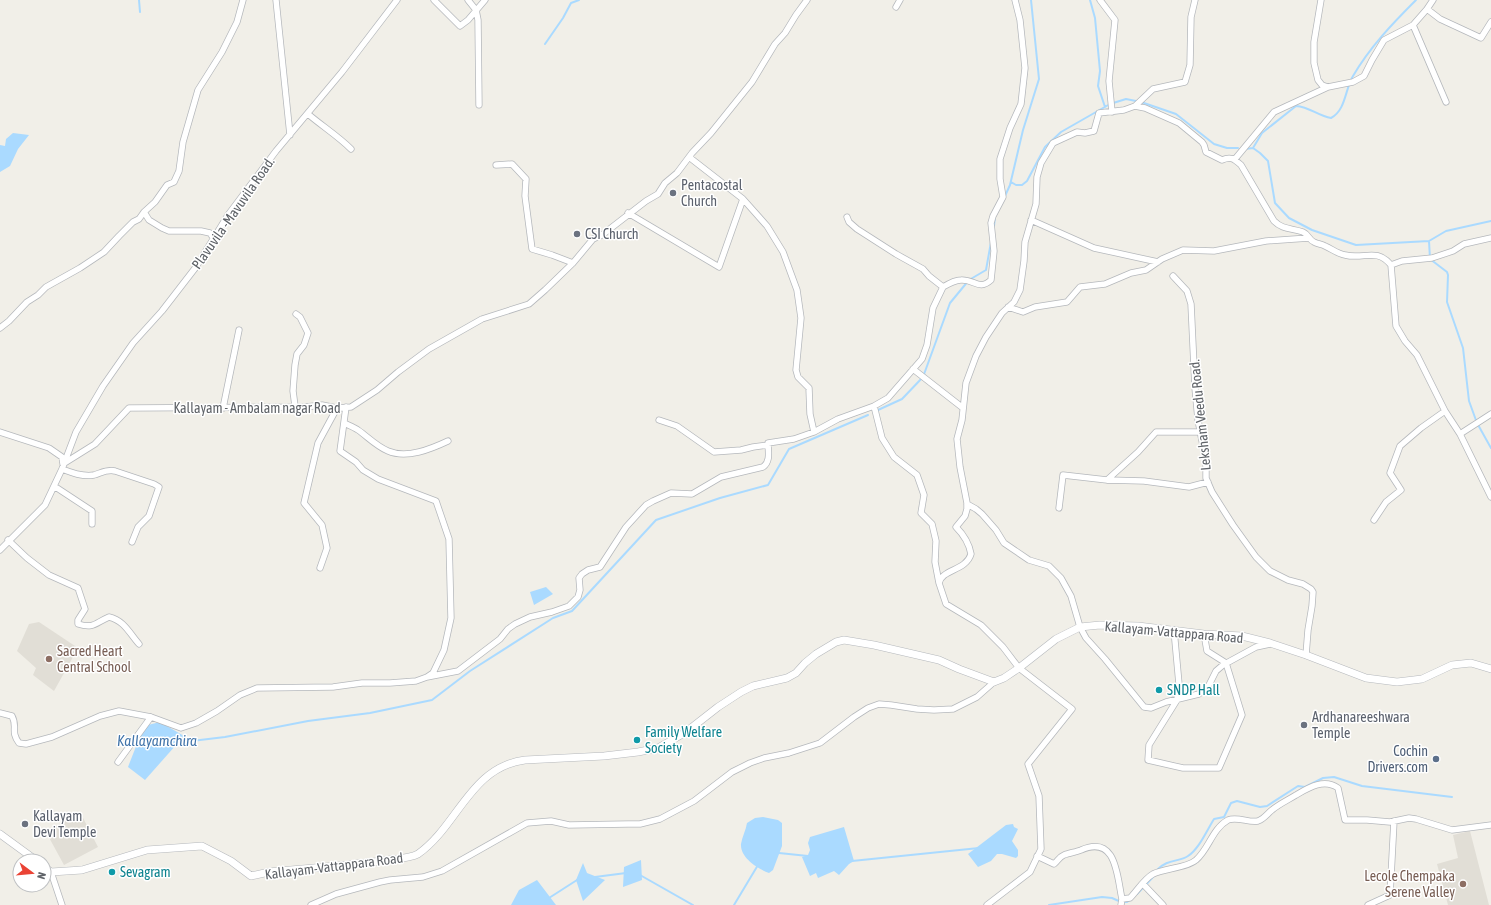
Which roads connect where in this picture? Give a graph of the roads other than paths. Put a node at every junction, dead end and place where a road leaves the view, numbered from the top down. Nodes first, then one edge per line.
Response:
1 (244, 0) edge
2 (276, 0) edge
3 (397, 0) edge
4 (434, 0) edge
5 (468, 0) edge
6 (486, 0) edge
7 (807, 0) edge
8 (900, 0) edge
9 (1015, 0) edge
10 (1100, 0) edge
11 (1194, 0) edge
12 (1321, 0) edge
13 (1433, 0) edge
14 (896, 7) dead end
15 (1427, 9) junction
16 (476, 10) junction
17 (1491, 22) edge
18 (1413, 25) junction
19 (1328, 87) junction
20 (1446, 102) dead end
21 (479, 105) dead end
22 (1135, 106) junction
23 (1112, 112) junction
24 (308, 114) junction
25 (290, 135) junction
26 (352, 149) dead end
27 (689, 158) junction
28 (1235, 159) junction
29 (496, 165) dead end
30 (743, 199) junction
31 (144, 212) junction
32 (628, 213) junction
33 (847, 217) dead end
34 (1031, 220) junction
35 (1309, 238) junction
36 (1491, 238) edge
37 (214, 239) junction
38 (1158, 262) junction
39 (573, 263) junction
40 (1391, 265) junction
41 (1174, 276) dead end
42 (944, 287) junction
43 (1008, 307) junction
44 (296, 314) dead end
45 (0, 328) edge
46 (239, 330) dead end
47 (913, 369) junction
48 (295, 406) junction
49 (874, 406) junction
50 (346, 407) junction
51 (223, 408) junction
52 (337, 408) junction
53 (963, 408) junction
54 (1445, 411) junction
55 (1491, 414) edge
56 (659, 420) dead end
57 (344, 423) junction
58 (0, 432) edge
59 (814, 432) junction
60 (1200, 432) junction
61 (1460, 434) junction
62 (448, 441) dead end
63 (768, 445) junction
64 (63, 467) junction
65 (1107, 480) junction
66 (1208, 482) junction
67 (54, 486) junction
68 (1491, 497) edge
69 (967, 504) junction
70 (1059, 508) dead end
71 (1374, 520) dead end
72 (92, 524) dead end
73 (8, 540) junction
74 (132, 542) dead end
75 (0, 550) edge
76 (320, 568) dead end
77 (939, 584) junction
78 (1080, 628) junction
79 (1174, 630) junction
80 (1204, 634) junction
81 (1270, 643) junction
82 (139, 644) dead end
83 (1306, 655) junction
84 (1226, 663) junction
85 (1019, 668) junction
86 (1491, 669) edge
87 (427, 677) junction
88 (994, 682) junction
89 (1177, 700) junction
90 (0, 713) edge
91 (151, 717) junction
92 (118, 762) dead end
93 (1394, 821) junction
94 (1491, 825) edge
95 (0, 834) edge
96 (26, 853) edge
97 (1037, 856) junction
98 (52, 872) joint
99 (1143, 884) junction
100 (1122, 899) junction
101 (62, 905) edge
102 (311, 905) edge
103 (986, 905) edge
104 (1121, 905) edge
105 (1163, 905) edge
106 (1368, 905) edge

1 - 31 street
2 - 25 street
3 - 24 street, Plavuvila -Mavuvila Road.
4 - 16 street
5 - 16 street
6 - 16 street
7 - 27 street, Kallayam - Ambalam nagar Road
8 - 14 street
9 - 42 street
10 - 23 street
11 - 22 street
12 - 19 street
13 - 15 street
15 - 17 street
15 - 18 street
16 - 21 street
18 - 19 street
18 - 20 street
19 - 28 street
22 - 23 street
22 - 28 street
23 - 34 street
24 - 25 street, Plavuvila -Mavuvila Road.
24 - 26 street
25 - 37 street, Plavuvila -Mavuvila Road.
27 - 30 street
27 - 32 street, Kallayam - Ambalam nagar Road
28 - 35 street
29 - 39 street
30 - 32 street
30 - 59 street
31 - 37 street
31 - 45 street
32 - 39 street, Kallayam - Ambalam nagar Road
33 - 42 street
34 - 38 street
34 - 43 street
35 - 38 street
35 - 40 street
36 - 40 street
37 - 64 street, Plavuvila -Mavuvila Road.
38 - 43 street
39 - 50 street, Kallayam - Ambalam nagar Road
40 - 54 street
41 - 60 street, Leksham Veedu Road.
42 - 47 street
43 - 53 street
44 - 48 street
46 - 51 street
47 - 49 street
47 - 53 street
48 - 51 street, Kallayam - Ambalam nagar Road
48 - 52 street, Kallayam - Ambalam nagar Road
49 - 59 street
49 - 77 street
50 - 52 street, Kallayam - Ambalam nagar Road
50 - 57 street
51 - 64 street, Kallayam - Ambalam nagar Road
52 - 76 street
53 - 69 street
54 - 61 street
54 - 71 street
55 - 61 street
56 - 63 street
57 - 62 street
57 - 87 street
58 - 64 street
59 - 63 street
60 - 65 street
60 - 66 street, Leksham Veedu Road.
61 - 68 street
63 - 87 street
64 - 67 street, Plavuvila -Mavuvila Road.
64 - 74 street
65 - 66 street
65 - 70 street
66 - 83 street, Leksham Veedu Road.
67 - 72 street
67 - 73 street, Plavuvila -Mavuvila Road.
69 - 77 street
69 - 78 street
73 - 75 street, Plavuvila -Mavuvila Road.
73 - 82 street
77 - 85 street
78 - 79 street, Kallayam-Vattappara Road
78 - 85 street, Kallayam-Vattappara Road
78 - 89 street
79 - 80 street, Kallayam-Vattappara Road
79 - 89 street
80 - 81 street, Kallayam-Vattappara Road
80 - 84 street
81 - 83 street, Kallayam-Vattappara Road
81 - 84 street
83 - 86 street, Kallayam-Vattappara Road
84 - 89 street
84 - 89 street
85 - 88 street, Kallayam-Vattappara Road
85 - 97 street
87 - 91 street
88 - 98 street, Kallayam-Vattappara Road
88 - 102 street
90 - 91 street
91 - 92 street
93 - 94 street
93 - 99 street
93 - 106 street
95 - 96 street
97 - 100 street
97 - 103 street
98 - 101 street
99 - 100 street
99 - 105 street
100 - 104 street

